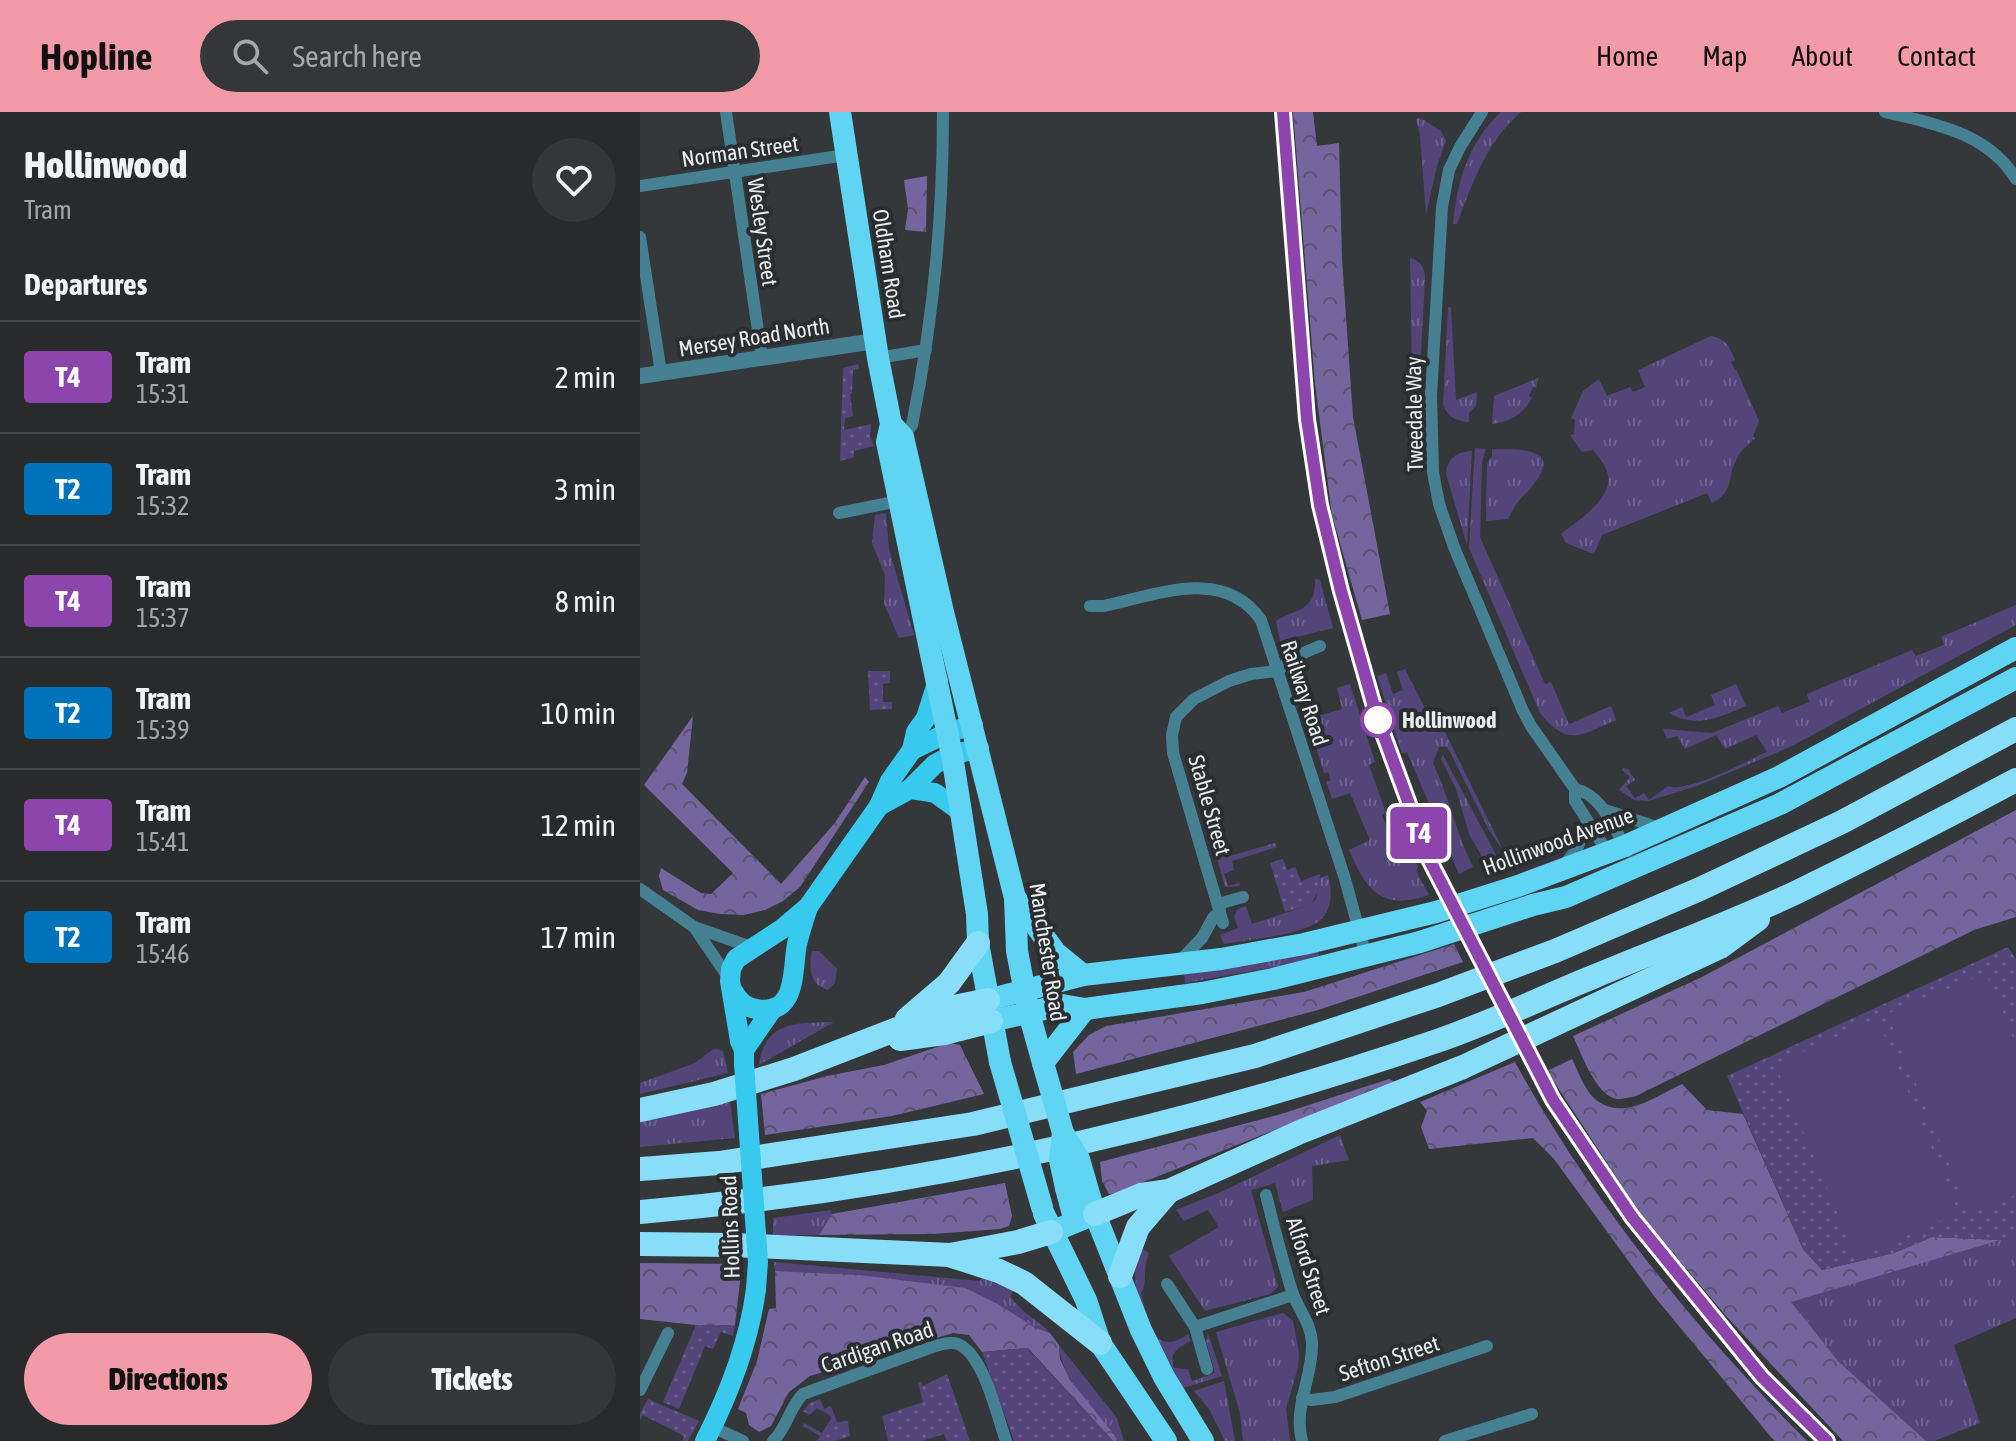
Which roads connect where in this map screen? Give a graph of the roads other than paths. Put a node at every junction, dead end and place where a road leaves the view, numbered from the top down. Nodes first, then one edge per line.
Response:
1 (726, 112) edge
2 (840, 112) edge
3 (943, 112) edge
4 (1482, 112) edge
5 (1885, 112) edge
6 (846, 155) junction
7 (734, 173) junction
8 (2016, 179) edge
9 (640, 186) edge
10 (640, 237) edge
11 (877, 350) junction
12 (926, 350) junction
13 (762, 358) junction
14 (661, 373) junction
15 (640, 376) edge
16 (897, 430) junction
17 (908, 498) junction
18 (839, 513) dead end
19 (1090, 606) dead end
20 (1320, 646) dead end
21 (2016, 648) edge
22 (1277, 671) junction
23 (2016, 678) edge
24 (938, 680) junction
25 (973, 725) junction
26 (2016, 729) edge
27 (947, 733) junction
28 (979, 748) junction
29 (912, 750) junction
30 (952, 755) junction
31 (2016, 780) edge
32 (910, 789) junction
33 (1575, 789) junction
34 (879, 806) junction
35 (1605, 810) junction
36 (960, 811) junction
37 (1587, 821) junction
38 (1663, 829) junction
39 (1616, 849) junction
40 (1561, 869) junction
41 (1630, 871) junction
42 (640, 889) edge
43 (1793, 894) junction
44 (1243, 897) dead end
45 (1015, 898) junction
46 (808, 907) junction
47 (1220, 913) junction
48 (694, 927) junction
49 (1358, 930) junction
50 (978, 943) junction
51 (755, 946) junction
52 (1366, 956) junction
53 (1176, 965) junction
54 (794, 973) junction
55 (1083, 975) junction
56 (731, 986) junction
57 (1025, 989) junction
58 (773, 1008) junction
59 (1085, 1009) junction
60 (990, 1010) junction
61 (925, 1012) junction
62 (1029, 1013) junction
63 (886, 1035) junction
64 (744, 1057) junction
65 (1043, 1063) junction
66 (640, 1110) edge
67 (640, 1169) edge
68 (1266, 1195) dead end
69 (1154, 1199) junction
70 (640, 1212) edge
71 (1085, 1218) junction
72 (1051, 1232) junction
73 (640, 1244) edge
74 (950, 1255) junction
75 (1120, 1276) junction
76 (1167, 1284) dead end
77 (1293, 1295) junction
78 (1195, 1327) junction
79 (668, 1333) dead end
80 (1100, 1343) junction
81 (1487, 1346) dead end
82 (1207, 1369) dead end
83 (642, 1381) edge
84 (1302, 1398) junction
85 (1532, 1414) dead end
86 (709, 1434) edge
87 (743, 1441) edge
88 (773, 1441) edge
89 (1006, 1441) edge
90 (1166, 1441) edge
91 (1203, 1441) edge
92 (1302, 1441) edge
93 (1445, 1441) edge

1 - 7 street, Wesley Street
2 - 6 highway, Oldham Road
3 - 12 street
4 - 33 street, Tweedale Way
5 - 8 street
6 - 7 street, Norman Street
6 - 11 highway, Oldham Road
7 - 9 street, Norman Street
7 - 13 street, Wesley Street
10 - 14 street
11 - 12 street
11 - 13 street, Mersey Road North
11 - 16 highway, Oldham Road
12 - 16 street
13 - 14 street, Mersey Road North
14 - 15 street, Mersey Road North
16 - 17 highway, Oldham Road
17 - 18 street
17 - 24 highway
17 - 25 highway, Manchester Road
19 - 22 street, Railway Road
20 - 22 street
21 - 38 highway, Hollinwood Avenue
22 - 47 street, Stable Street
22 - 49 street, Railway Road
23 - 41 highway
24 - 27 highway
24 - 29 main road
25 - 27 main road
25 - 28 highway, Manchester Road
26 - 67 highway
27 - 29 main road
27 - 30 highway
28 - 30 main road
28 - 45 highway, Manchester Road
29 - 34 main road
30 - 32 main road
30 - 36 highway
31 - 43 highway
32 - 34 main road
32 - 36 main road
33 - 35 street, Tweedale Way
33 - 37 street, Tweedale Way
34 - 46 main road
35 - 38 street, Tweedale Way
35 - 39 street, Tweedale Way
36 - 50 highway
37 - 39 street, Tweedale Way
37 - 40 street
38 - 39 highway, Hollinwood Avenue
39 - 40 highway, Hollinwood Avenue
39 - 41 street, Tweedale Way
39 - 41 street, Tweedale Way
40 - 49 highway, Hollinwood Avenue
41 - 52 highway
42 - 48 street
43 - 69 highway
43 - 70 highway
44 - 47 street
45 - 55 highway
45 - 57 highway, Manchester Road
46 - 51 main road
46 - 54 main road
47 - 53 street
48 - 51 street
48 - 56 street
49 - 52 street, Railway Road
49 - 53 highway, Hollinwood Avenue
50 - 60 highway
50 - 61 highway
51 - 54 main road
51 - 56 main road
52 - 59 highway
53 - 55 highway, Hollinwood Avenue
54 - 58 main road
55 - 57 highway, Hollinwood Avenue
56 - 58 main road
56 - 64 main road, Hollins Road
57 - 60 highway, Hollinwood Avenue
57 - 62 highway, Manchester Road
58 - 64 main road
59 - 62 highway
59 - 65 highway
60 - 61 highway
60 - 62 highway
60 - 63 highway
60 - 72 highway, bridge
61 - 63 highway
62 - 65 highway, Manchester Road
63 - 66 highway
64 - 86 main road, Hollins Road, bridge
65 - 71 highway, Manchester Road, bridge
68 - 77 street, Alford Street
69 - 71 highway
69 - 75 highway
71 - 72 highway
71 - 75 highway
72 - 74 highway
72 - 80 highway
73 - 74 highway
74 - 80 highway
75 - 91 highway
76 - 78 street
77 - 78 street
77 - 84 street, Alford Street
78 - 82 street
79 - 83 street
80 - 90 highway
81 - 84 street, Sefton Street
84 - 92 street, Alford Street
85 - 93 street
86 - 87 street
88 - 89 street, Cardigan Road

